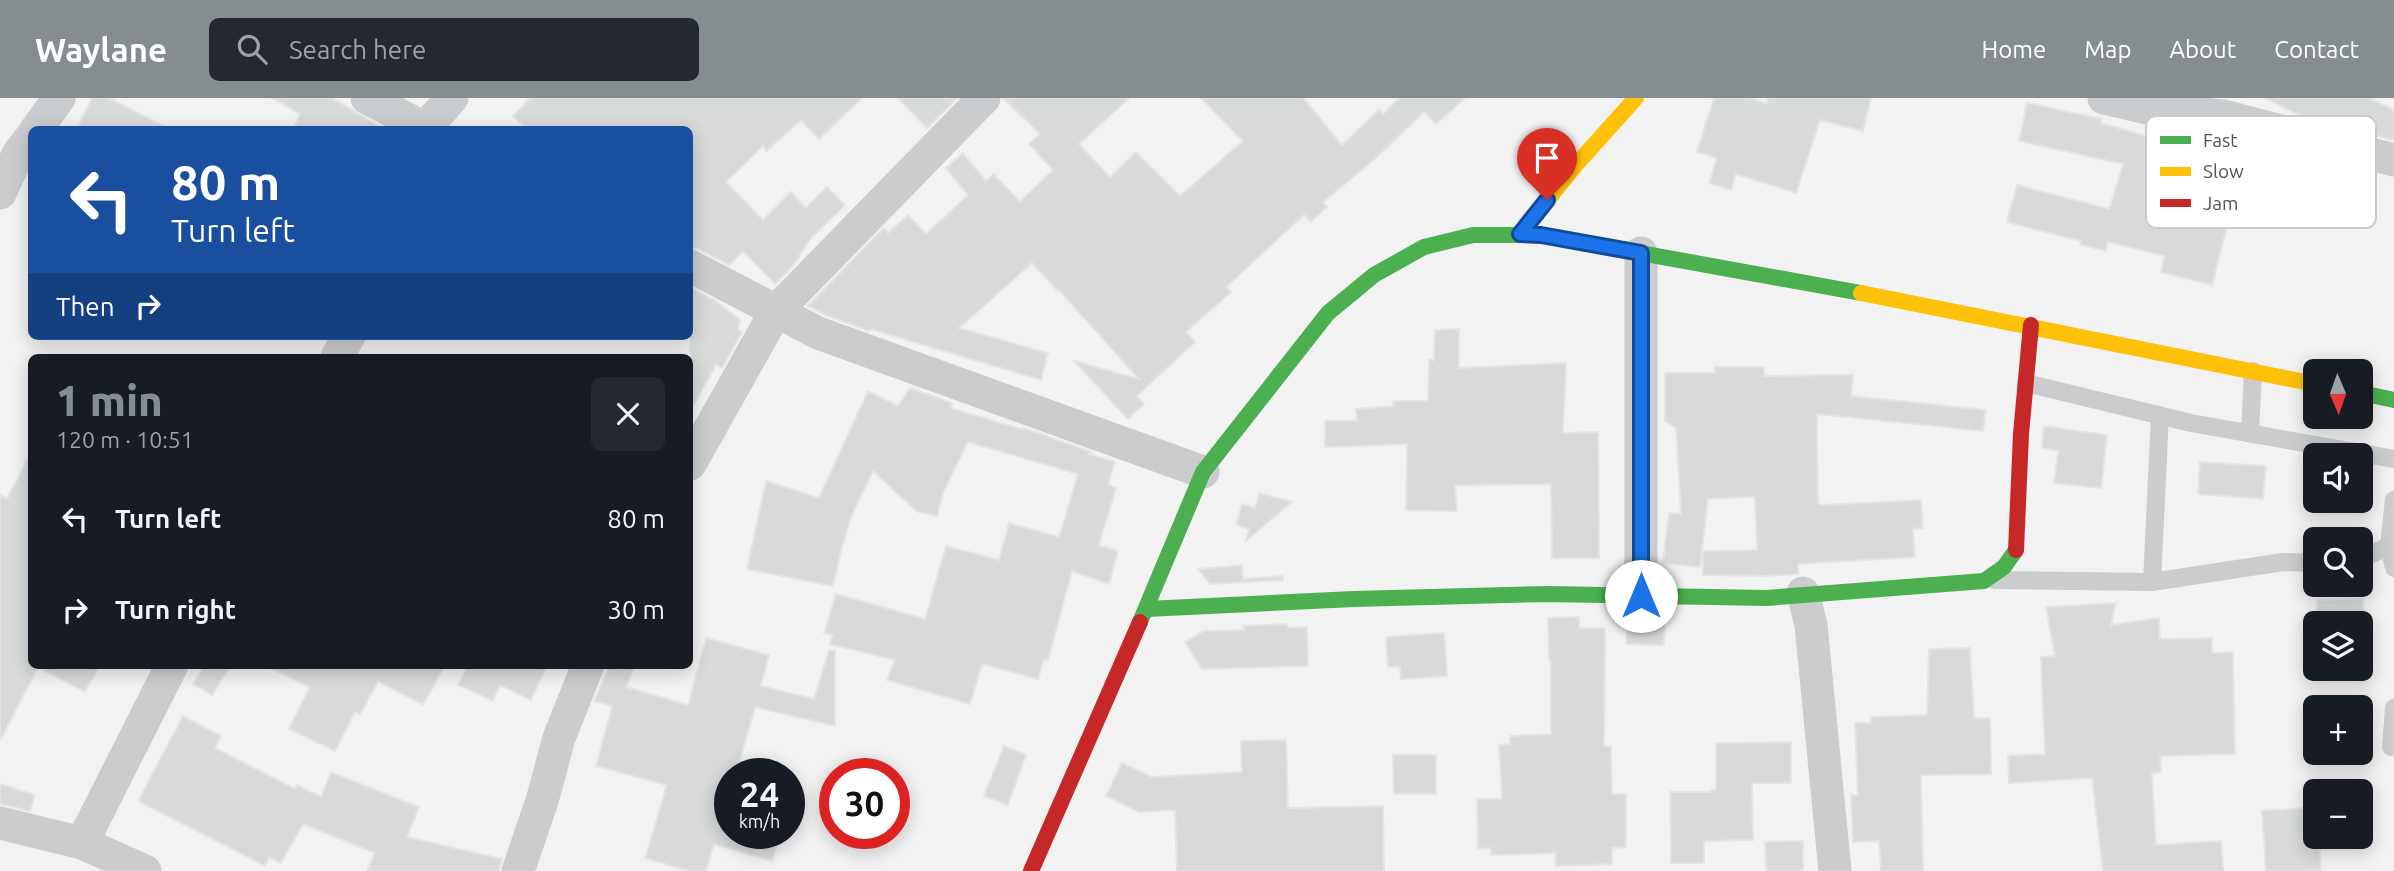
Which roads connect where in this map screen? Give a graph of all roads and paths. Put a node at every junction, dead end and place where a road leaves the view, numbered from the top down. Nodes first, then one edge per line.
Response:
1 (60, 98) edge
2 (367, 98) edge
3 (452, 98) edge
4 (984, 98) edge
5 (1636, 98) edge
6 (2104, 98) edge
7 (2223, 116) edge
8 (39, 126) edge
9 (420, 126) edge
10 (429, 126) edge
11 (28, 141) edge
12 (2376, 155) edge
13 (2394, 160) edge
14 (0, 193) edge
15 (1520, 234) junction
16 (1641, 253) junction
17 (693, 267) edge
18 (776, 311) junction
19 (2031, 325) junction
20 (2253, 371) junction
21 (2303, 381) edge
22 (2026, 383) junction
23 (2373, 396) edge
24 (2394, 400) edge
25 (2160, 415) junction
26 (2250, 433) junction
27 (693, 459) edge
28 (2394, 459) edge
29 (1203, 472) junction
30 (2394, 500) edge
31 (2389, 546) junction
32 (2017, 547) junction
33 (2373, 553) edge
34 (2303, 563) edge
35 (2394, 568) edge
36 (1984, 581) junction
37 (2152, 582) junction
38 (2038, 583) junction
39 (1803, 593) junction
40 (1641, 596) junction
41 (1146, 609) junction
42 (170, 669) edge
43 (586, 669) edge
44 (2394, 708) edge
45 (2391, 747) dead end
46 (0, 823) edge
47 (82, 843) junction
48 (145, 871) edge
49 (519, 871) edge
50 (1031, 871) edge
51 (1835, 871) edge

1 - 8 street
2 - 9 street
3 - 10 street
4 - 18 street
5 - 15 main road
6 - 7 street
11 - 14 street
12 - 13 street
15 - 16 main road
15 - 29 main road
16 - 19 main road
16 - 40 street
17 - 18 street
18 - 27 street
18 - 29 street
19 - 20 main road
19 - 22 main road
20 - 21 main road
20 - 26 lane
22 - 25 lane
22 - 32 main road
23 - 24 main road
25 - 26 lane
25 - 37 lane
26 - 28 lane
29 - 41 main road
30 - 31 lane
31 - 33 lane
31 - 35 lane
32 - 36 main road
32 - 38 lane
34 - 37 lane
36 - 38 lane
36 - 39 main road
37 - 38 lane
39 - 40 main road
39 - 51 street
40 - 41 main road
41 - 50 main road
42 - 47 street
43 - 49 street
44 - 45 lane
46 - 47 street
47 - 48 street

